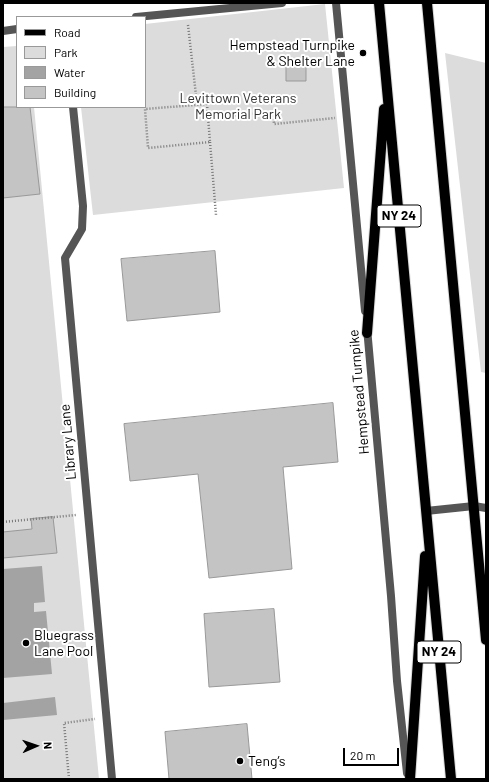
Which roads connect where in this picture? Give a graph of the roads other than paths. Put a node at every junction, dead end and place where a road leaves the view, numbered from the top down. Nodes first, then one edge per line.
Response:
1 (282, 3) edge
2 (336, 3) edge
3 (379, 3) edge
4 (427, 3) edge
5 (239, 5) edge
6 (146, 16) edge
7 (16, 29) edge
8 (3, 31) edge
9 (386, 79) junction
10 (72, 108) edge
11 (367, 333) junction
12 (474, 506) junction
13 (486, 508) edge
14 (426, 511) junction
15 (427, 526) junction
16 (486, 640) edge
17 (112, 779) edge
18 (409, 779) edge
19 (451, 779) edge

1 - 5 street
2 - 11 street, Hempstead Turnpike
3 - 9 main road, NY 24
4 - 12 main road
5 - 6 street
7 - 8 street
9 - 11 main road
9 - 14 main road, NY 24
10 - 17 street, Library Lane
11 - 18 street, Hempstead Turnpike
12 - 13 street
12 - 14 street
12 - 16 main road
14 - 15 main road, NY 24
15 - 18 main road
15 - 19 main road, NY 24

